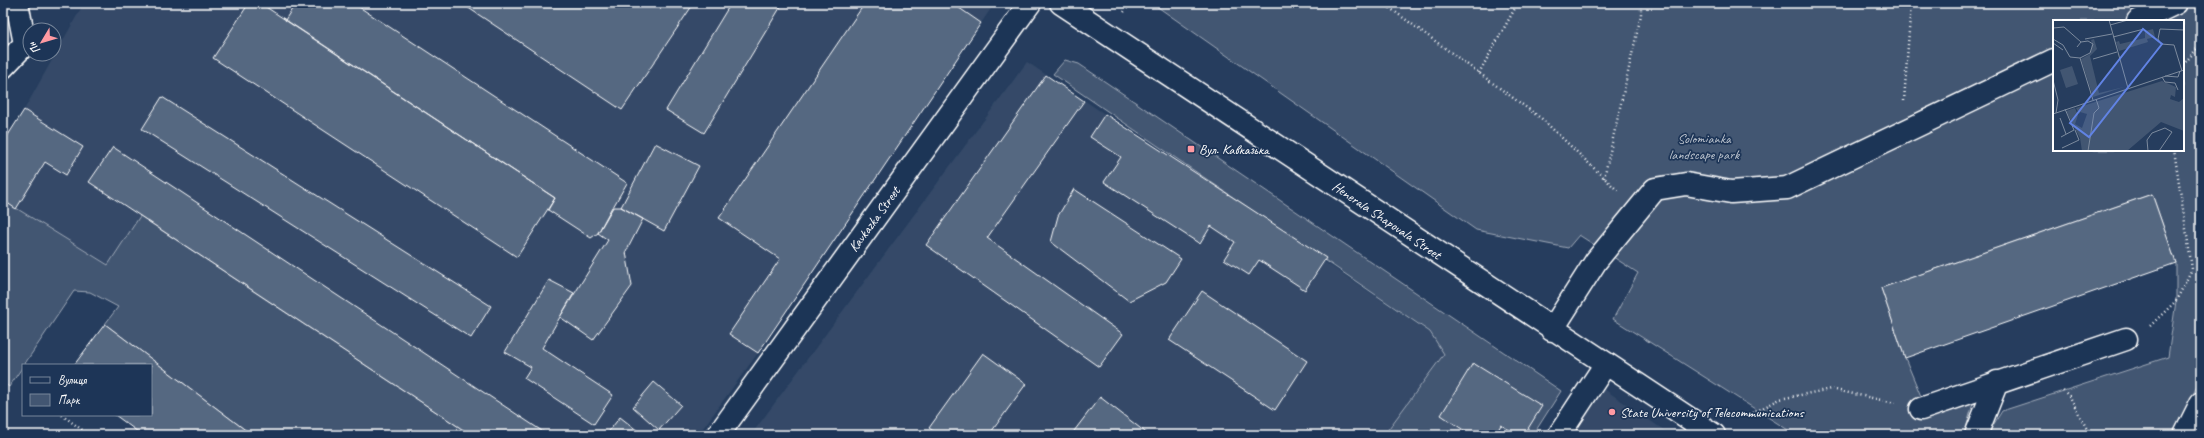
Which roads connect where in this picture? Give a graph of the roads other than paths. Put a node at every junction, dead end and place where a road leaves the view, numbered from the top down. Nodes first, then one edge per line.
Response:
1 (14, 3) edge
2 (1030, 3) edge
3 (1061, 3) edge
4 (2176, 3) edge
5 (2140, 20) edge
6 (2053, 60) edge
7 (3, 67) edge
8 (1552, 330) junction
9 (2126, 339) road end
10 (1605, 365) junction
11 (1997, 382) junction
12 (2201, 403) edge
13 (1921, 409) road end
14 (718, 435) edge
15 (1558, 435) edge
16 (1714, 435) edge
17 (1976, 435) edge
18 (2185, 435) edge

1 - 7 street
2 - 14 street, Kavkazka Street
3 - 8 street, Henerala Shapovala Street
4 - 5 street
6 - 8 street
8 - 10 street, Henerala Shapovala Street
9 - 11 street
10 - 15 street
10 - 16 street, Henerala Shapovala Street
11 - 13 street
11 - 17 street
12 - 18 street

